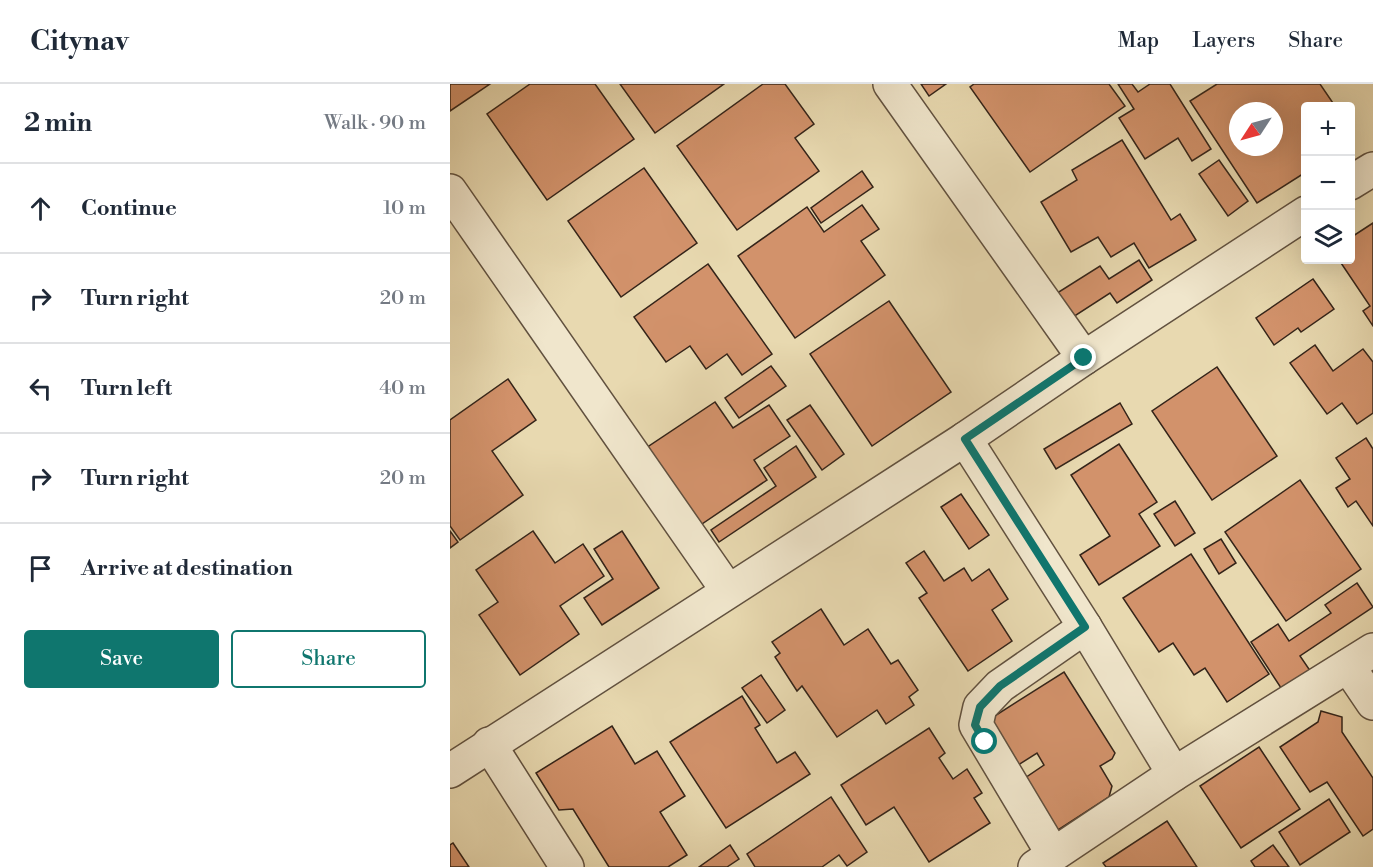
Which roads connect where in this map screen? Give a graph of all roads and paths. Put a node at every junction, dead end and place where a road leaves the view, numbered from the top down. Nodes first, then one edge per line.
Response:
1 (890, 84) edge
2 (1373, 169) edge
3 (1355, 180) edge
4 (450, 190) edge
5 (1301, 216) edge
6 (1084, 358) junction
7 (965, 439) junction
8 (728, 591) junction
9 (1085, 627) junction
10 (1361, 658) edge
11 (1373, 702) edge
12 (489, 744) junction
13 (450, 771) edge
14 (1174, 774) junction
15 (1044, 861) edge
16 (567, 867) edge

1 - 6 street
2 - 3 street
4 - 8 street
5 - 6 street
6 - 7 street
7 - 8 street
7 - 9 street
8 - 12 street
9 - 14 street
9 - 15 street
10 - 11 street
10 - 14 street
12 - 13 street
12 - 16 street
14 - 15 street

